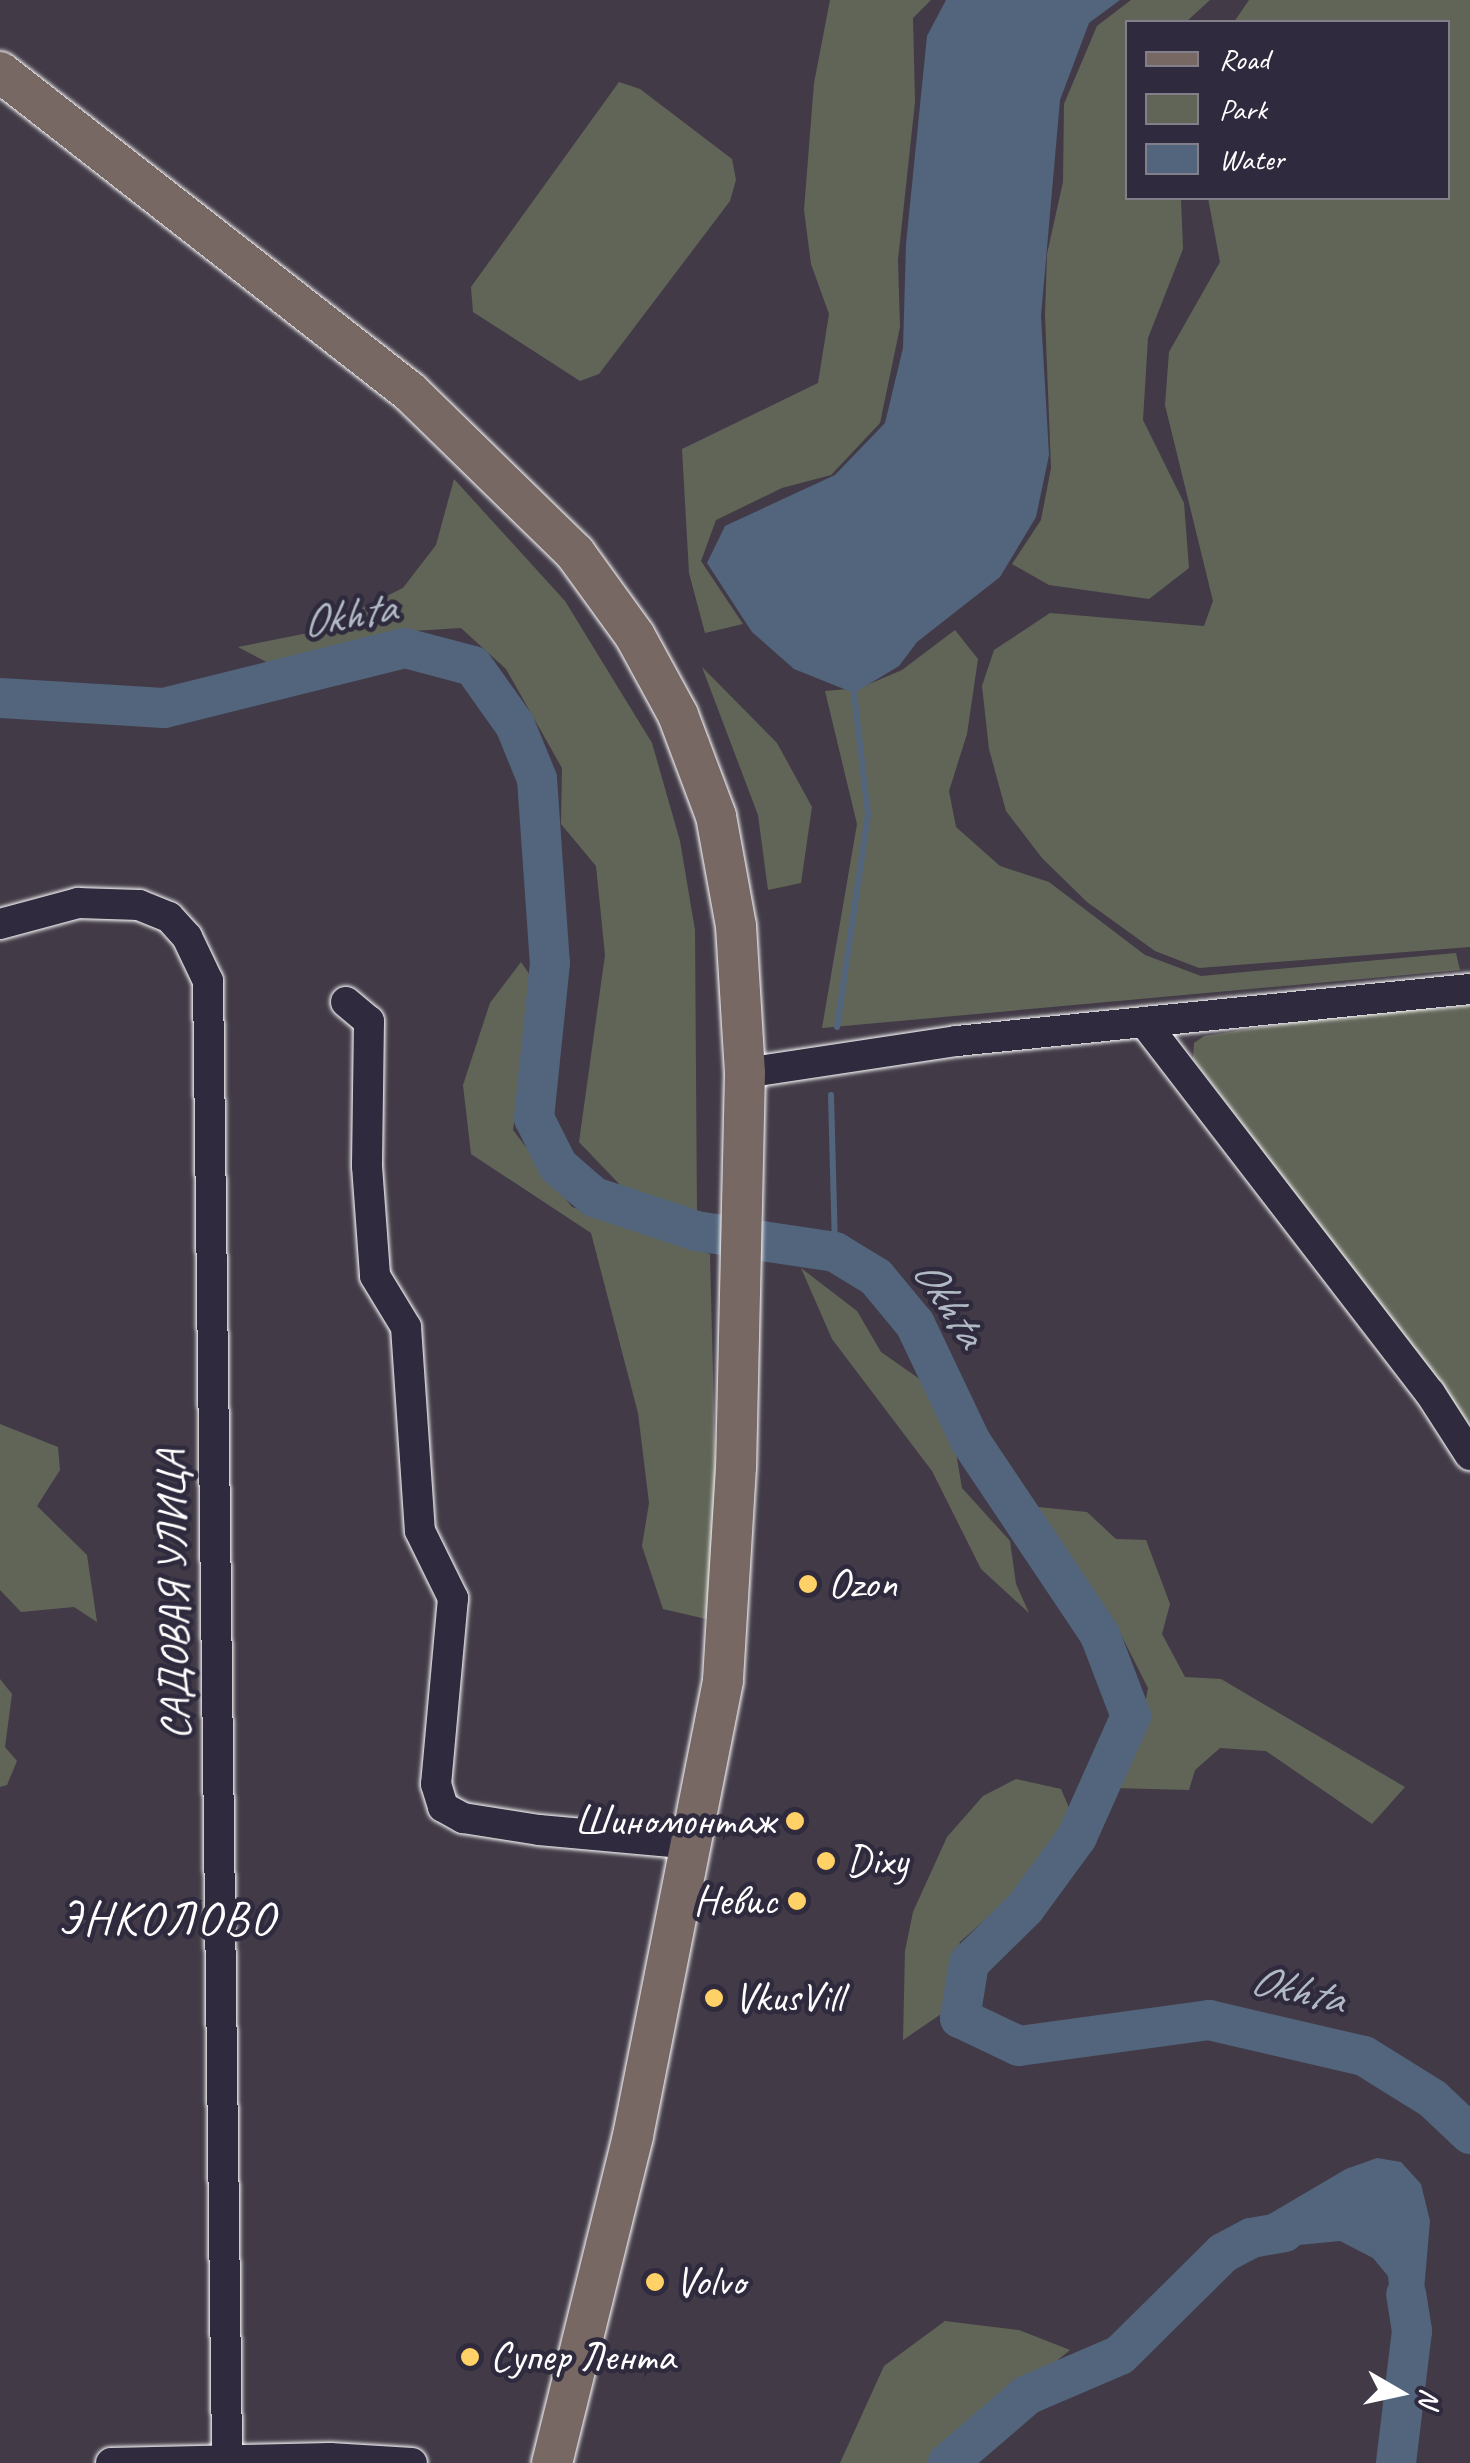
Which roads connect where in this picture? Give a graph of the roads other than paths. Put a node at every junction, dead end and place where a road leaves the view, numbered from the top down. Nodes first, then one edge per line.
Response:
1 (0, 72) edge
2 (0, 924) edge
3 (1470, 989) edge
4 (346, 1002) dead end
5 (1144, 1022) junction
6 (745, 1073) junction
7 (1470, 1456) edge
8 (693, 1844) junction
9 (227, 2458) junction
10 (282, 2460) edge
11 (112, 2463) edge
12 (412, 2463) edge
13 (552, 2463) edge

1 - 6 main road
2 - 9 street, САДОВАЯ УЛИЦА
3 - 5 street
4 - 8 street
5 - 6 street
5 - 7 street
6 - 8 main road
8 - 13 main road
9 - 10 street
9 - 11 street
10 - 12 street

